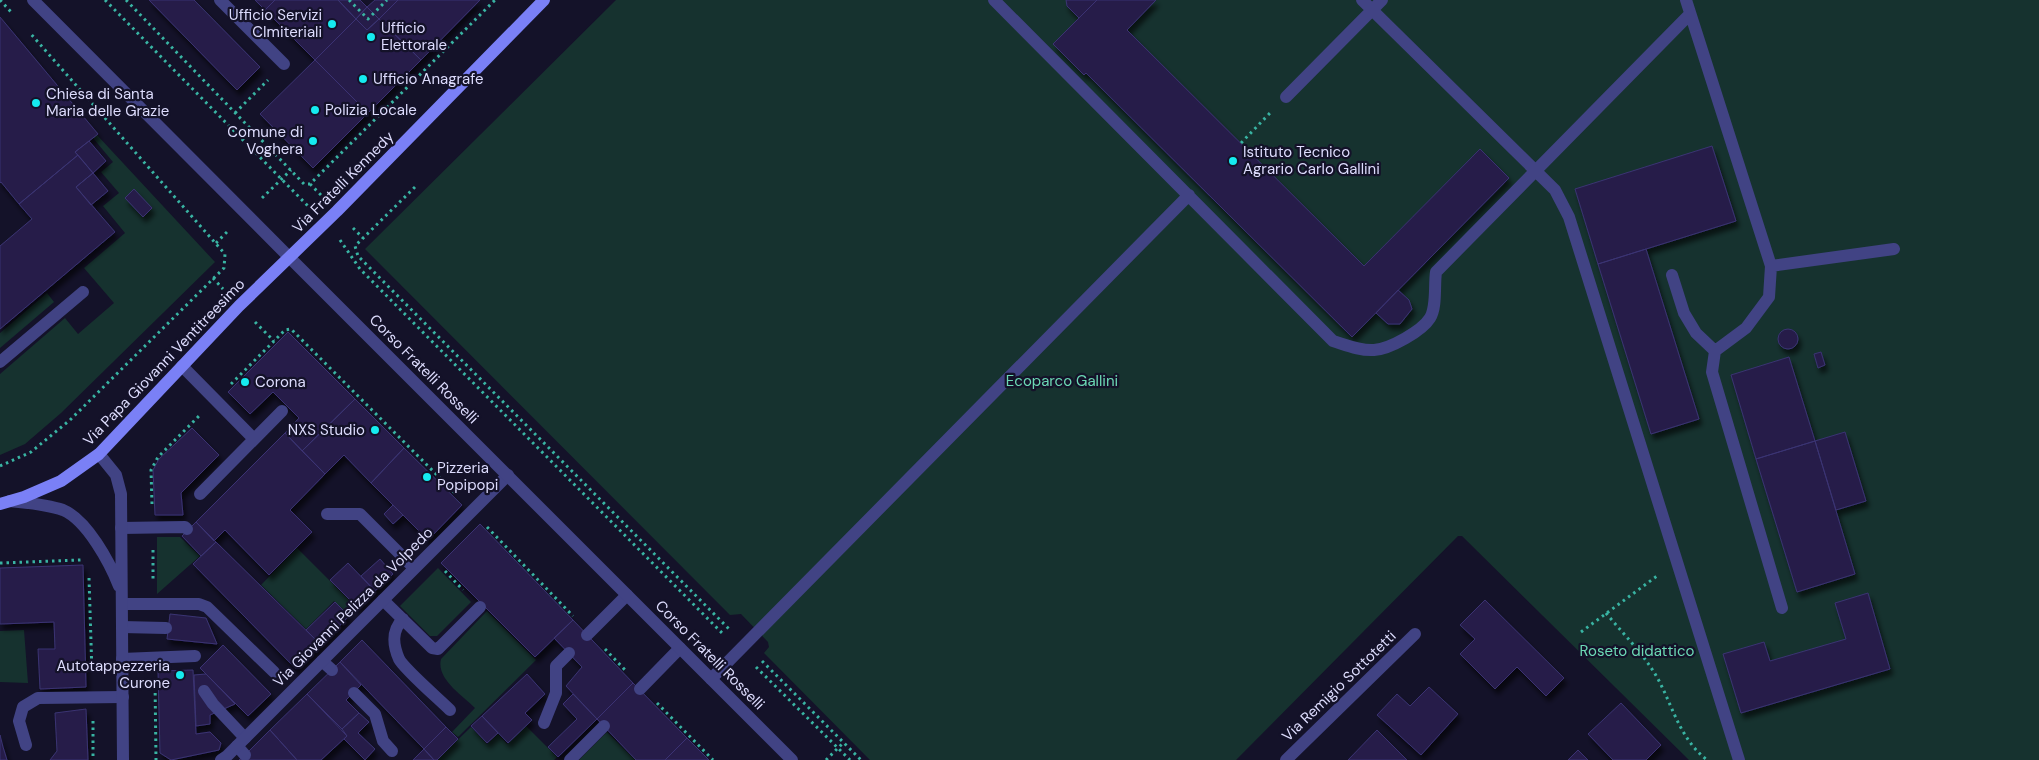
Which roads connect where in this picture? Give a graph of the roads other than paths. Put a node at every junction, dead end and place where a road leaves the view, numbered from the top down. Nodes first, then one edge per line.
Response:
1 (33, 0) edge
2 (220, 0) edge
3 (544, 0) edge
4 (994, 0) edge
5 (1362, 0) edge
6 (1382, 0) edge
7 (1686, 0) edge
8 (1372, 10) junction
9 (1690, 14) junction
10 (284, 64) dead end
11 (1286, 97) road end
12 (1536, 171) junction
13 (1189, 196) junction
14 (1894, 249) dead end
15 (290, 258) junction
16 (1772, 266) junction
17 (1672, 275) dead end
18 (83, 292) dead end
19 (1715, 351) junction
20 (0, 362) edge
21 (182, 366) junction
22 (282, 411) dead end
23 (254, 440) junction
24 (99, 454) junction
25 (508, 475) junction
26 (200, 494) dead end
27 (5, 503) edge
28 (327, 514) dead end
29 (121, 528) junction
30 (187, 529) dead end
31 (414, 568) junction
32 (121, 591) junction
33 (627, 595) junction
34 (383, 600) junction
35 (122, 604) junction
36 (480, 607) road end
37 (1782, 608) dead end
38 (403, 620) junction
39 (122, 627) junction
40 (166, 628) dead end
41 (588, 634) road end
42 (1415, 634) dead end
43 (680, 648) junction
44 (569, 653) dead end
45 (195, 656) dead end
46 (122, 659) junction
47 (322, 661) junction
48 (332, 670) dead end
49 (274, 672) dead end
50 (711, 679) junction
51 (641, 688) road end
52 (204, 691) dead end
53 (354, 693) dead end
54 (122, 697) junction
55 (450, 710) dead end
56 (544, 723) dead end
57 (604, 726) dead end
58 (26, 746) dead end
59 (242, 747) junction
60 (392, 751) dead end
61 (123, 760) edge
62 (221, 760) edge
63 (570, 760) edge
64 (792, 760) edge
65 (1286, 760) edge
66 (1739, 760) edge

1 - 15 street, Corso Fratelli Rosselli
2 - 10 street
3 - 15 main road, Via Fratelli Kennedy
4 - 13 street
5 - 8 street
6 - 8 street
7 - 9 street
8 - 11 street
8 - 12 street
9 - 12 street
9 - 16 street
12 - 13 street
12 - 66 street
13 - 50 street
14 - 16 street
15 - 21 main road, Via Papa Giovanni Ventitreesimo
15 - 25 street, Corso Fratelli Rosselli
16 - 19 street
17 - 19 street
18 - 20 street
19 - 37 street
21 - 23 street
21 - 24 main road, Via Papa Giovanni Ventitreesimo
22 - 23 street
23 - 26 street
24 - 27 main road, Via Papa Giovanni Ventitreesimo
24 - 29 street
25 - 31 street, Via Giovanni Pelizza da Volpedo
25 - 33 street, Corso Fratelli Rosselli
27 - 32 street
28 - 31 street
29 - 30 street
29 - 32 street
31 - 34 street, Via Giovanni Pelizza da Volpedo
32 - 35 street
33 - 41 street
33 - 43 street, Corso Fratelli Rosselli
34 - 38 street
34 - 47 street, Via Giovanni Pelizza da Volpedo
35 - 39 street
35 - 49 street
36 - 38 street
38 - 55 street
39 - 40 street
39 - 46 street
42 - 65 street, Via Remigio Sottotetti
43 - 50 street, Corso Fratelli Rosselli
43 - 51 street
44 - 56 street
45 - 46 street
46 - 54 street
47 - 48 street
47 - 59 street, Via Giovanni Pelizza da Volpedo
50 - 64 street, Corso Fratelli Rosselli
52 - 59 street
53 - 60 street
54 - 58 street
54 - 61 street
57 - 63 street
59 - 62 street, Via Giovanni Pelizza da Volpedo

